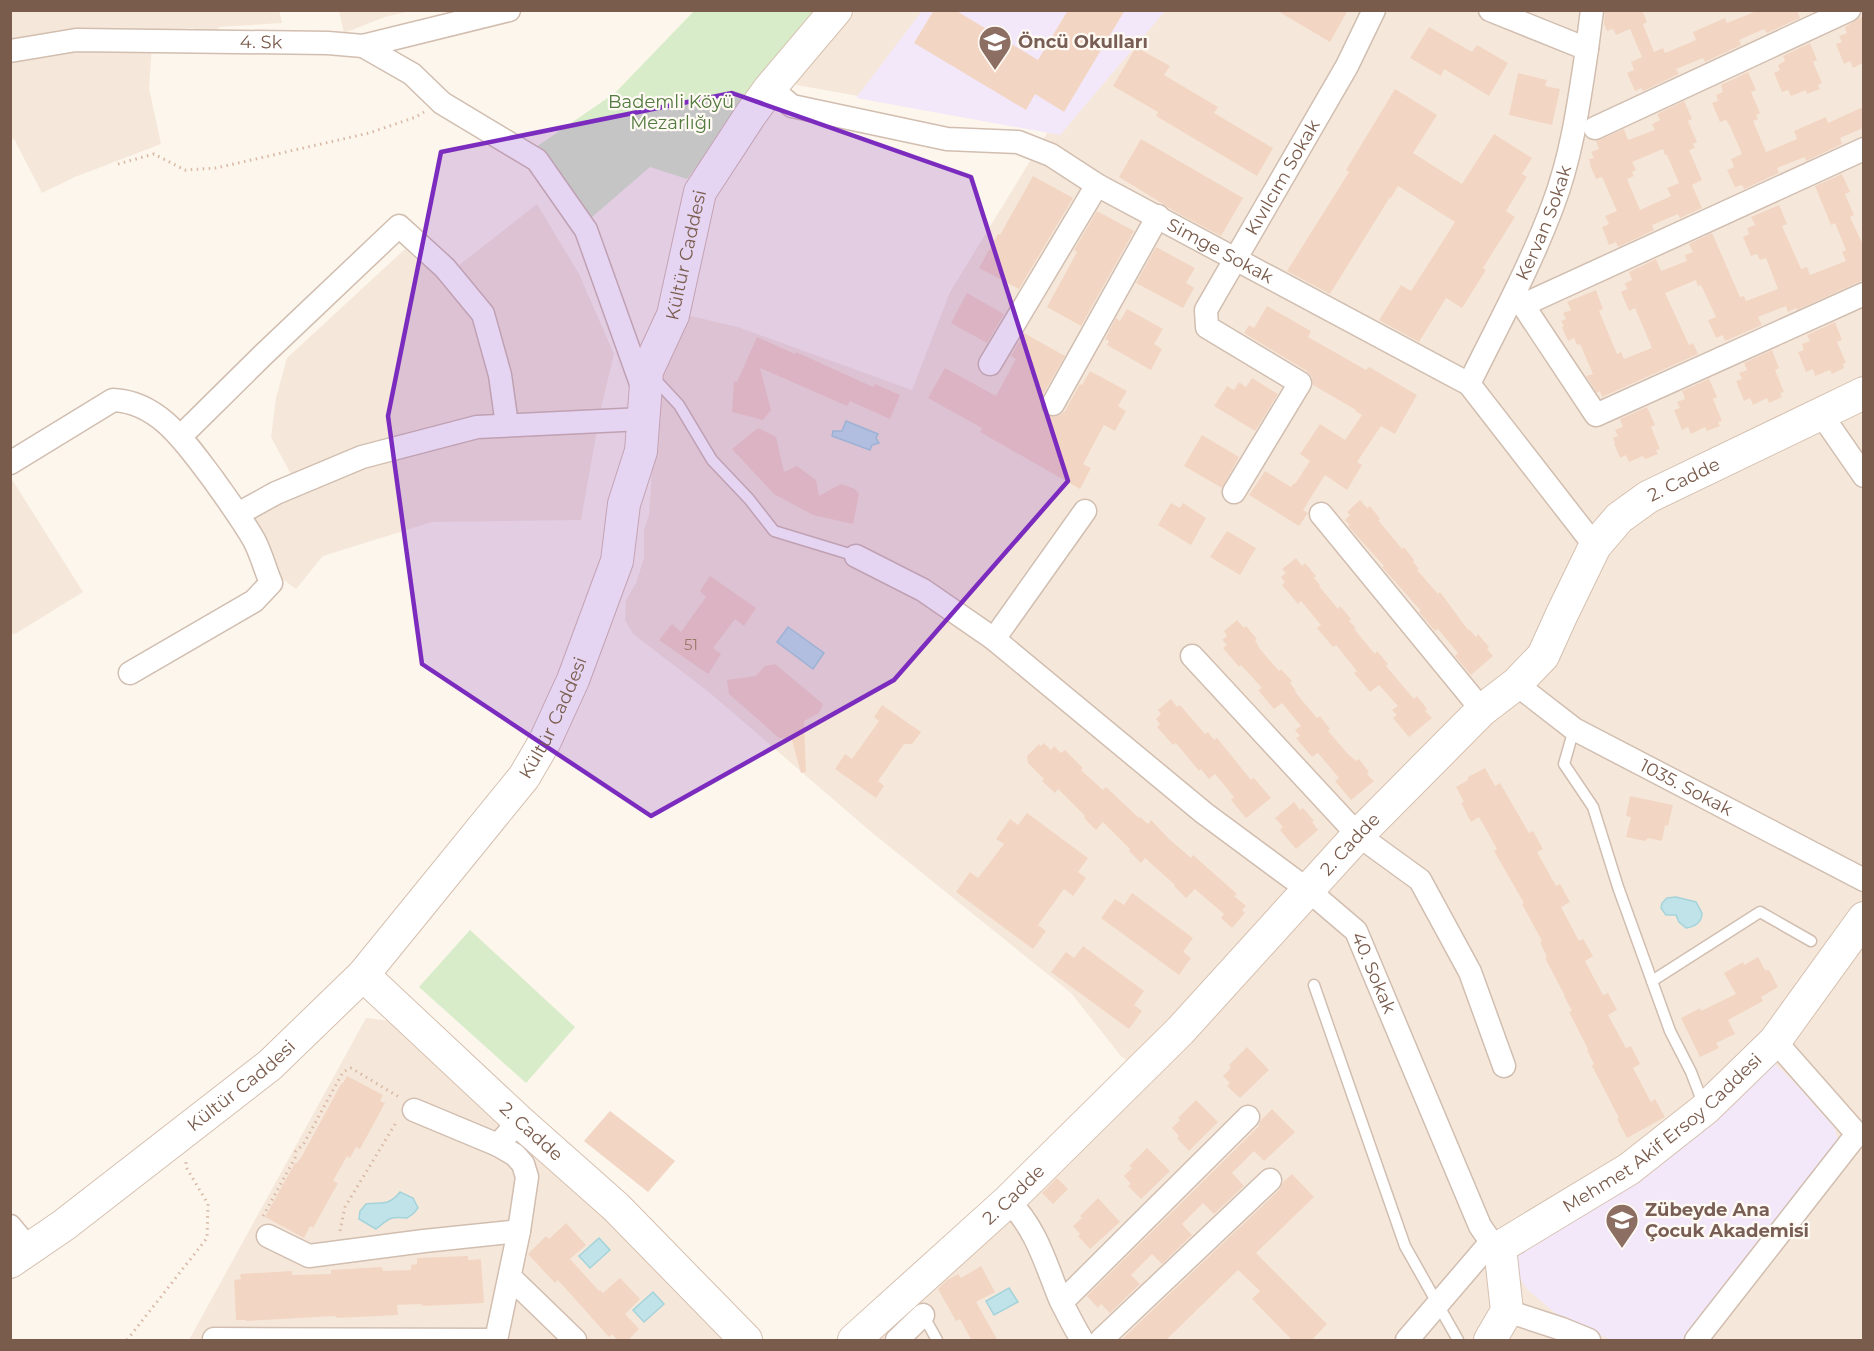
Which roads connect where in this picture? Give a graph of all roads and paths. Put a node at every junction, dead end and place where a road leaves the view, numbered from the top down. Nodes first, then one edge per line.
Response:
1 (509, 10) edge
2 (836, 10) edge
3 (1374, 10) edge
4 (1490, 10) edge
5 (1592, 10) edge
6 (1849, 10) edge
7 (363, 46) junction
8 (1587, 49) junction
9 (10, 51) edge
10 (770, 88) junction
11 (442, 103) junction
12 (1595, 128) dead end
13 (1863, 149) edge
14 (118, 164) dead end
15 (1097, 185) junction
16 (1158, 216) junction
17 (1236, 258) junction
18 (1863, 294) edge
19 (990, 364) dead end
20 (1468, 384) junction
21 (1863, 393) edge
22 (645, 396) junction
23 (1053, 404) dead end
24 (1821, 414) junction
25 (507, 425) junction
26 (181, 436) junction
27 (10, 463) edge
28 (1863, 476) edge
29 (1234, 492) dead end
30 (1085, 511) dead end
31 (238, 514) junction
32 (1321, 514) dead end
33 (1595, 546) junction
34 (856, 556) joint
35 (994, 639) junction
36 (1192, 656) dead end
37 (130, 673) dead end
38 (1516, 684) junction
39 (1482, 710) junction
40 (1574, 729) junction
41 (1358, 836) junction
42 (1863, 880) edge
43 (1308, 890) junction
44 (1863, 918) edge
45 (1811, 941) dead end
46 (363, 975) junction
47 (1652, 981) junction
48 (1314, 985) dead end
49 (1775, 1041) junction
50 (1504, 1066) dead end
51 (1705, 1109) junction
52 (406, 1110) junction
53 (1248, 1117) dead end
54 (519, 1121) junction
55 (187, 1129) junction
56 (1860, 1135) edge
57 (498, 1144) junction
58 (1270, 1180) dead end
59 (1008, 1201) junction
60 (519, 1231) junction
61 (268, 1236) joint
62 (1496, 1244) junction
63 (17, 1246) edge
64 (334, 1253) junction
65 (510, 1277) junction
66 (1062, 1302) junction
67 (1438, 1304) junction
68 (1506, 1311) junction
69 (923, 1315) joint
70 (214, 1340) edge
71 (496, 1340) edge
72 (128, 1341) edge
73 (575, 1341) edge
74 (746, 1341) edge
75 (854, 1341) edge
76 (897, 1341) edge
77 (937, 1341) edge
78 (1082, 1341) edge
79 (1101, 1341) edge
80 (1407, 1341) edge
81 (1458, 1341) edge
82 (1490, 1341) edge
83 (1589, 1341) edge
84 (1696, 1341) edge

1 - 7 street, 4. Sk
2 - 10 street, Kültür Caddesi
3 - 17 street, Kıvılcım Sokak
4 - 8 street
5 - 8 street, Kervan Sokak
6 - 12 street
7 - 9 street, 4. Sk
7 - 11 street
8 - 20 street, Kervan Sokak
10 - 15 street, Simge Sokak
10 - 22 street, Kültür Caddesi
11 - 14 path
11 - 22 street
13 - 18 street
15 - 16 street, Simge Sokak
15 - 19 street
16 - 17 street, Simge Sokak
16 - 23 street
17 - 20 street, Simge Sokak
17 - 29 street, Kıvılcım Sokak
20 - 33 street, Simge Sokak
21 - 24 street, 2. Cadde
22 - 25 street
22 - 34 lane
22 - 46 street, Kültür Caddesi
24 - 28 street
24 - 33 street, 2. Cadde
25 - 26 street
25 - 31 street
26 - 27 street
26 - 31 street
30 - 35 street
31 - 37 street
32 - 39 street
33 - 38 street, 2. Cadde
34 - 35 street, 40. Sokak
35 - 43 street, 40. Sokak
36 - 41 street
38 - 39 street, 2. Cadde
38 - 40 street, 1035. Sokak
39 - 41 street, 2. Cadde
40 - 42 street, 1035. Sokak
40 - 47 lane
41 - 43 street, 2. Cadde
41 - 50 street
43 - 59 street, 2. Cadde
43 - 62 street, 40. Sokak
44 - 49 street, Mehmet Akif Ersoy Caddesi
45 - 47 lane
46 - 54 street, 2. Cadde
46 - 55 street, Kültür Caddesi
47 - 51 lane
48 - 67 lane
49 - 51 street, Mehmet Akif Ersoy Caddesi
49 - 56 street
51 - 62 street, Mehmet Akif Ersoy Caddesi
52 - 57 street
52 - 61 path
52 - 64 path
53 - 66 street
54 - 57 street
54 - 74 street, 2. Cadde
55 - 63 street, Kültür Caddesi
55 - 72 path
56 - 84 street
57 - 60 street
58 - 79 street
59 - 66 street
59 - 75 street, 2. Cadde
60 - 64 street
60 - 65 street
61 - 64 street
62 - 67 street
62 - 68 street
65 - 71 street
65 - 73 street
66 - 78 street
67 - 80 street
67 - 81 lane
68 - 82 street
68 - 83 street
69 - 76 street
69 - 77 lane
70 - 71 street

